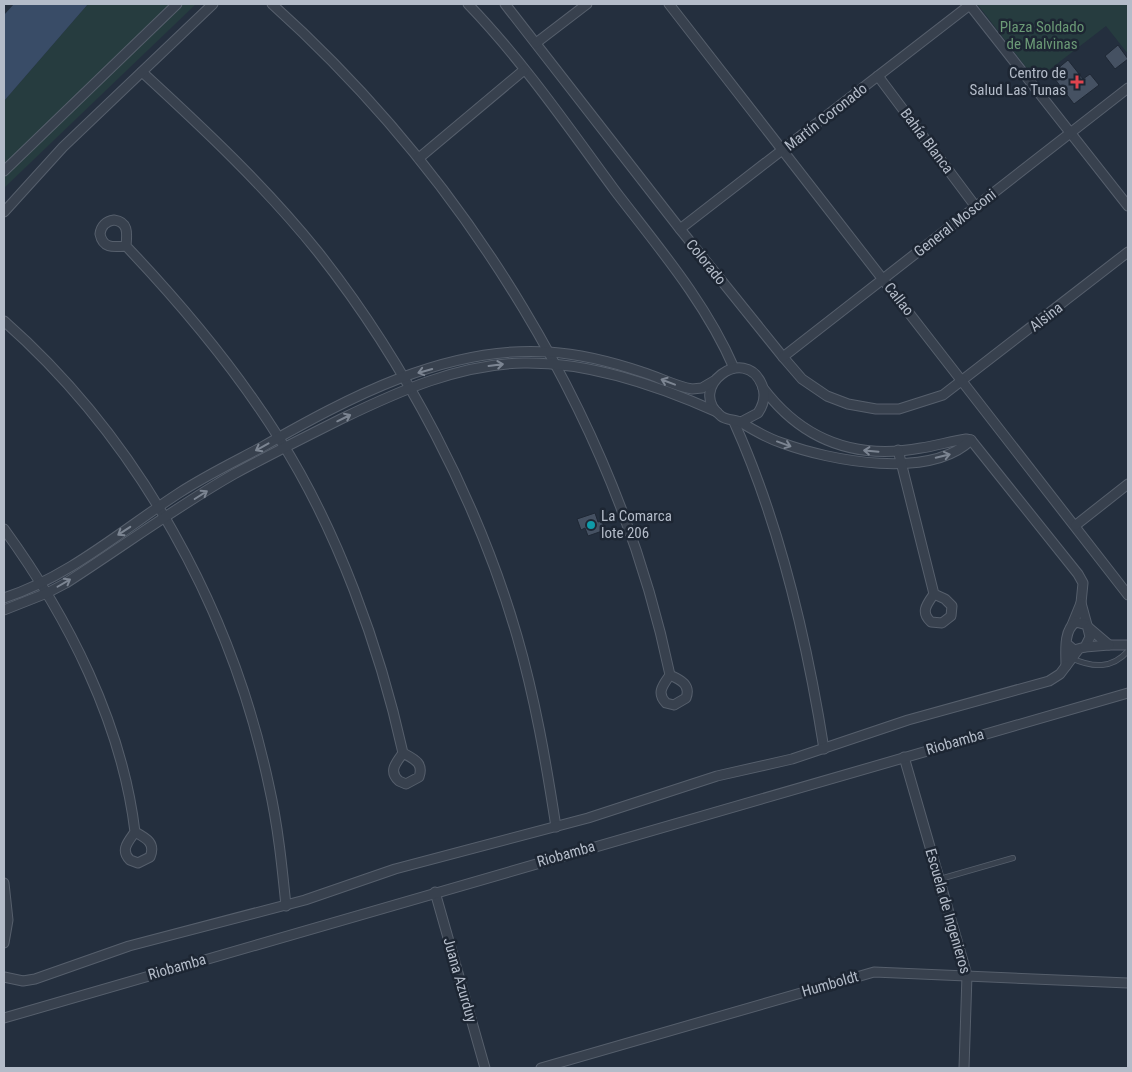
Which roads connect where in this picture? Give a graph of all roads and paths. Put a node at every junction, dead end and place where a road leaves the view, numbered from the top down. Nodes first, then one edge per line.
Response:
1 (177, 4) edge
2 (213, 4) edge
3 (272, 4) edge
4 (468, 4) edge
5 (505, 4) edge
6 (587, 4) edge
7 (669, 4) edge
8 (970, 4) edge
9 (536, 43) junction
10 (524, 70) junction
11 (142, 72) junction
12 (878, 76) junction
13 (1128, 88) edge
14 (1071, 133) junction
15 (783, 150) junction
16 (418, 158) junction
17 (4, 171) edge
18 (1128, 206) edge
19 (976, 207) junction
20 (4, 212) edge
21 (680, 229) junction
22 (126, 246) dead end
23 (1128, 252) edge
24 (884, 278) junction
25 (4, 321) edge
26 (547, 352) junction
27 (782, 357) junction
28 (555, 364) junction
29 (734, 368) junction
30 (402, 377) junction
31 (714, 381) junction
32 (964, 381) junction
33 (764, 388) junction
34 (408, 389) junction
35 (717, 412) junction
36 (738, 422) junction
37 (279, 437) junction
38 (971, 440) junction
39 (285, 448) junction
40 (898, 450) junction
41 (901, 463) junction
42 (1128, 484) edge
43 (159, 508) junction
44 (165, 518) junction
45 (1076, 525) junction
46 (4, 529) edge
47 (42, 583) junction
48 (47, 593) junction
49 (934, 594) dead end
50 (1128, 595) edge
51 (4, 598) edge
52 (1081, 603) junction
53 (4, 610) edge
54 (1072, 625) junction
55 (1088, 626) junction
56 (1067, 644) junction
57 (1109, 645) junction
58 (1128, 645) edge
59 (1081, 648) junction
60 (1128, 651) edge
61 (1071, 658) junction
62 (1066, 666) junction
63 (670, 675) dead end
64 (1128, 693) edge
65 (824, 749) junction
66 (403, 754) dead end
67 (904, 757) junction
68 (556, 826) junction
69 (135, 832) dead end
70 (1013, 858) dead end
71 (940, 879) junction
72 (4, 883) edge
73 (435, 892) junction
74 (286, 906) junction
75 (4, 943) edge
76 (967, 975) junction
77 (4, 977) edge
78 (1128, 983) edge
79 (4, 1018) edge
80 (485, 1068) edge
81 (542, 1068) edge
82 (964, 1068) edge

1 - 17 street
2 - 11 street
3 - 16 street
4 - 10 street
5 - 9 street, Colorado
6 - 9 street
7 - 15 street, Callao
8 - 12 street, Martín Coronado
8 - 14 street
9 - 21 street, Colorado
10 - 16 street
10 - 29 street
11 - 20 street
11 - 30 street
12 - 15 street, Martín Coronado
12 - 19 street, Bahía Blanca
13 - 14 street, General Mosconi
14 - 18 street
14 - 19 street, General Mosconi
15 - 21 street, Martín Coronado
15 - 24 street, Callao
16 - 26 street
19 - 24 street, General Mosconi
21 - 27 street, Colorado
22 - 37 street
23 - 32 street, Alsina
24 - 27 street, General Mosconi
24 - 32 street, Callao
25 - 43 street
26 - 28 street
26 -> 30 street
31 -> 26 street
27 - 32 street, Colorado
34 -> 28 street
28 - 35 street
28 - 63 street
29 - 31 street
29 - 33 street
30 - 34 street
30 - 37 street
31 - 35 street
32 - 45 street, Callao
33 - 36 street
40 -> 33 street
39 -> 34 street
34 - 68 street
35 - 36 street
36 -> 41 street
36 - 65 street
37 - 39 street
37 -> 43 street
38 - 40 street
41 -> 38 street
38 - 52 street
44 -> 39 street
39 - 66 street
40 - 41 street
41 - 49 street
42 - 45 street
43 - 44 street
43 -> 47 street
48 -> 44 street
44 - 74 street
45 - 50 street, Callao
46 - 47 street
47 - 48 street
47 - 51 street
48 - 53 street
48 - 69 street
52 - 54 street
52 - 55 street
54 - 55 street
54 - 56 street
55 - 57 street
55 - 59 street
56 - 59 street
56 - 62 street
57 - 58 street
57 - 59 street
59 - 61 street
60 - 61 lane
61 - 62 street
62 - 65 street
64 - 67 street, Riobamba
65 - 68 street
67 - 71 street, Escuela de Ingenieros
67 - 73 street, Riobamba
68 - 74 street
70 - 71 lane
71 - 76 street, Escuela de Ingenieros
72 - 75 street
73 - 79 street, Riobamba
73 - 80 street, Juana Azurduy
74 - 77 street
76 - 78 street, Humboldt
76 - 81 street, Humboldt
76 - 82 street, Escuela de Ingenieros

